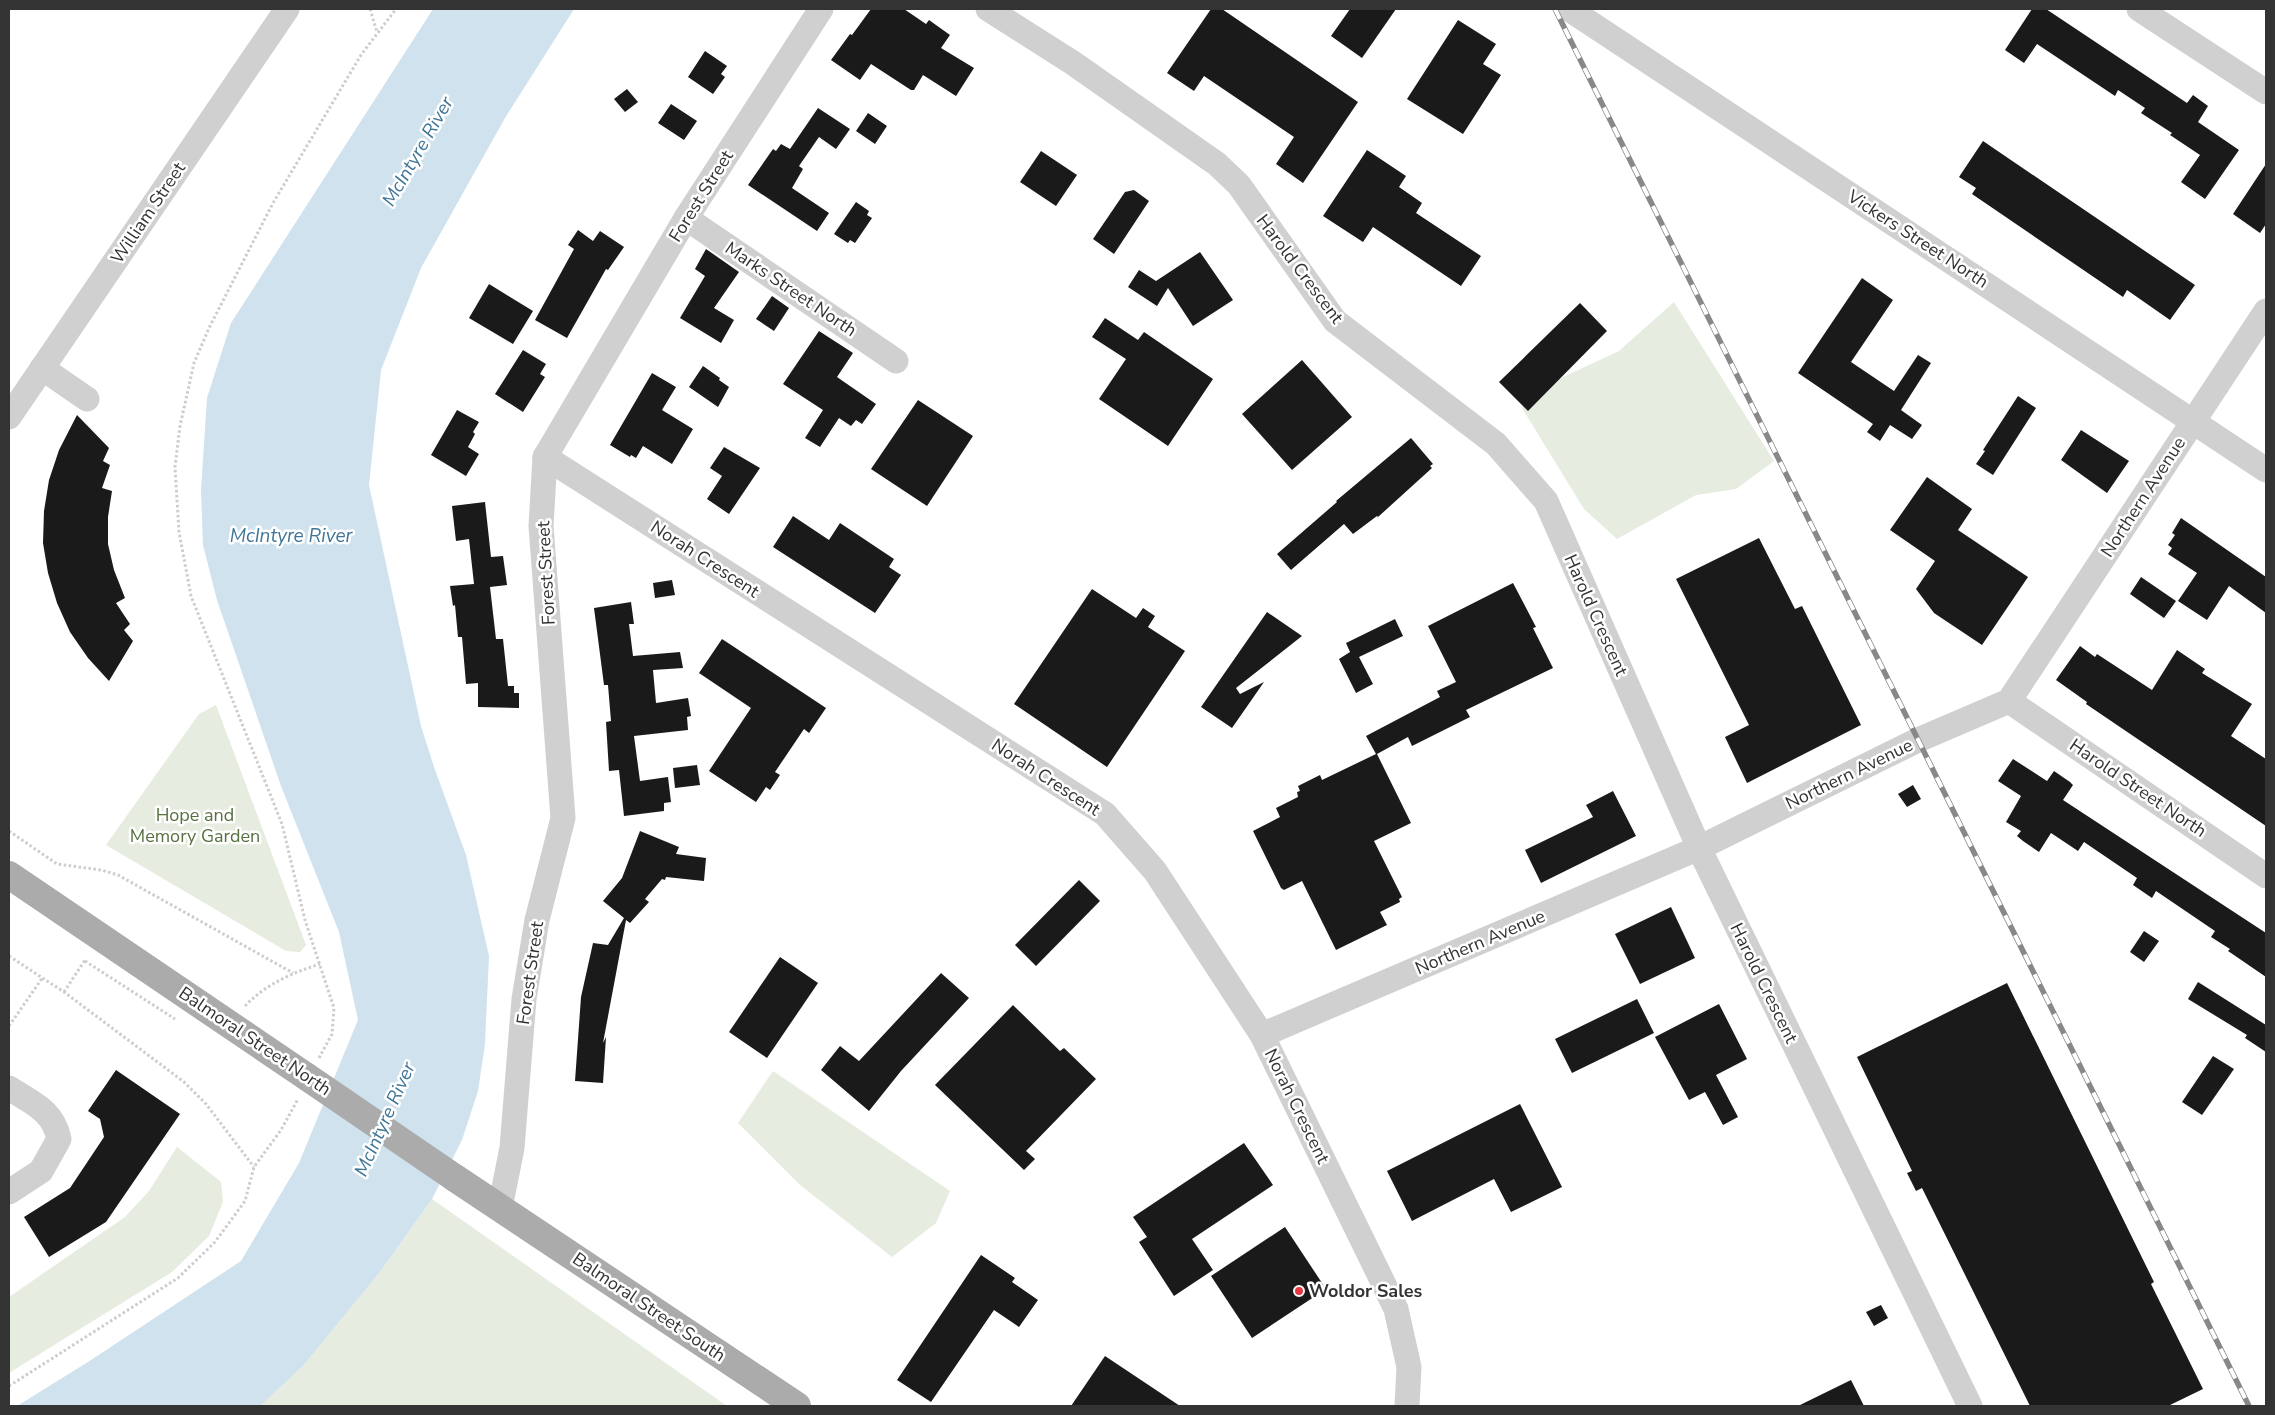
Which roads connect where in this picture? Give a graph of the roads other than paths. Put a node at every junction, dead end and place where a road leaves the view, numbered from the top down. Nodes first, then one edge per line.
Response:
1 (287, 9) edge
2 (821, 9) edge
3 (988, 9) edge
4 (1569, 9) edge
5 (2140, 9) edge
6 (2266, 92) edge
7 (686, 218) junction
8 (2266, 311) edge
9 (896, 361) dead end
10 (42, 368) junction
11 (87, 398) dead end
12 (9, 417) edge
13 (2193, 421) junction
14 (545, 457) junction
15 (2266, 470) edge
16 (2009, 700) junction
17 (1699, 848) junction
18 (9, 876) edge
19 (2266, 876) edge
20 (1262, 1035) junction
21 (9, 1088) edge
22 (9, 1192) edge
23 (500, 1208) junction
24 (798, 1406) edge
25 (1407, 1406) edge
26 (1970, 1406) edge

1 - 10 street, William Street
2 - 7 street, Forest Street
3 - 17 street, Harold Crescent
4 - 13 street, Vickers Street North
5 - 6 street
7 - 9 street, Marks Street North
7 - 14 street, Forest Street
8 - 13 street, Northern Avenue
10 - 11 street
10 - 12 street, William Street
13 - 15 street, Vickers Street North
13 - 16 street, Northern Avenue
14 - 20 street, Norah Crescent
14 - 23 street, Forest Street
16 - 17 street, Northern Avenue
16 - 19 street, Harold Street North
17 - 20 street, Northern Avenue
17 - 26 street, Harold Crescent
18 - 23 main road, Balmoral Street North, bridge
20 - 25 street, Norah Crescent
21 - 22 street
23 - 24 main road, Balmoral Street South

